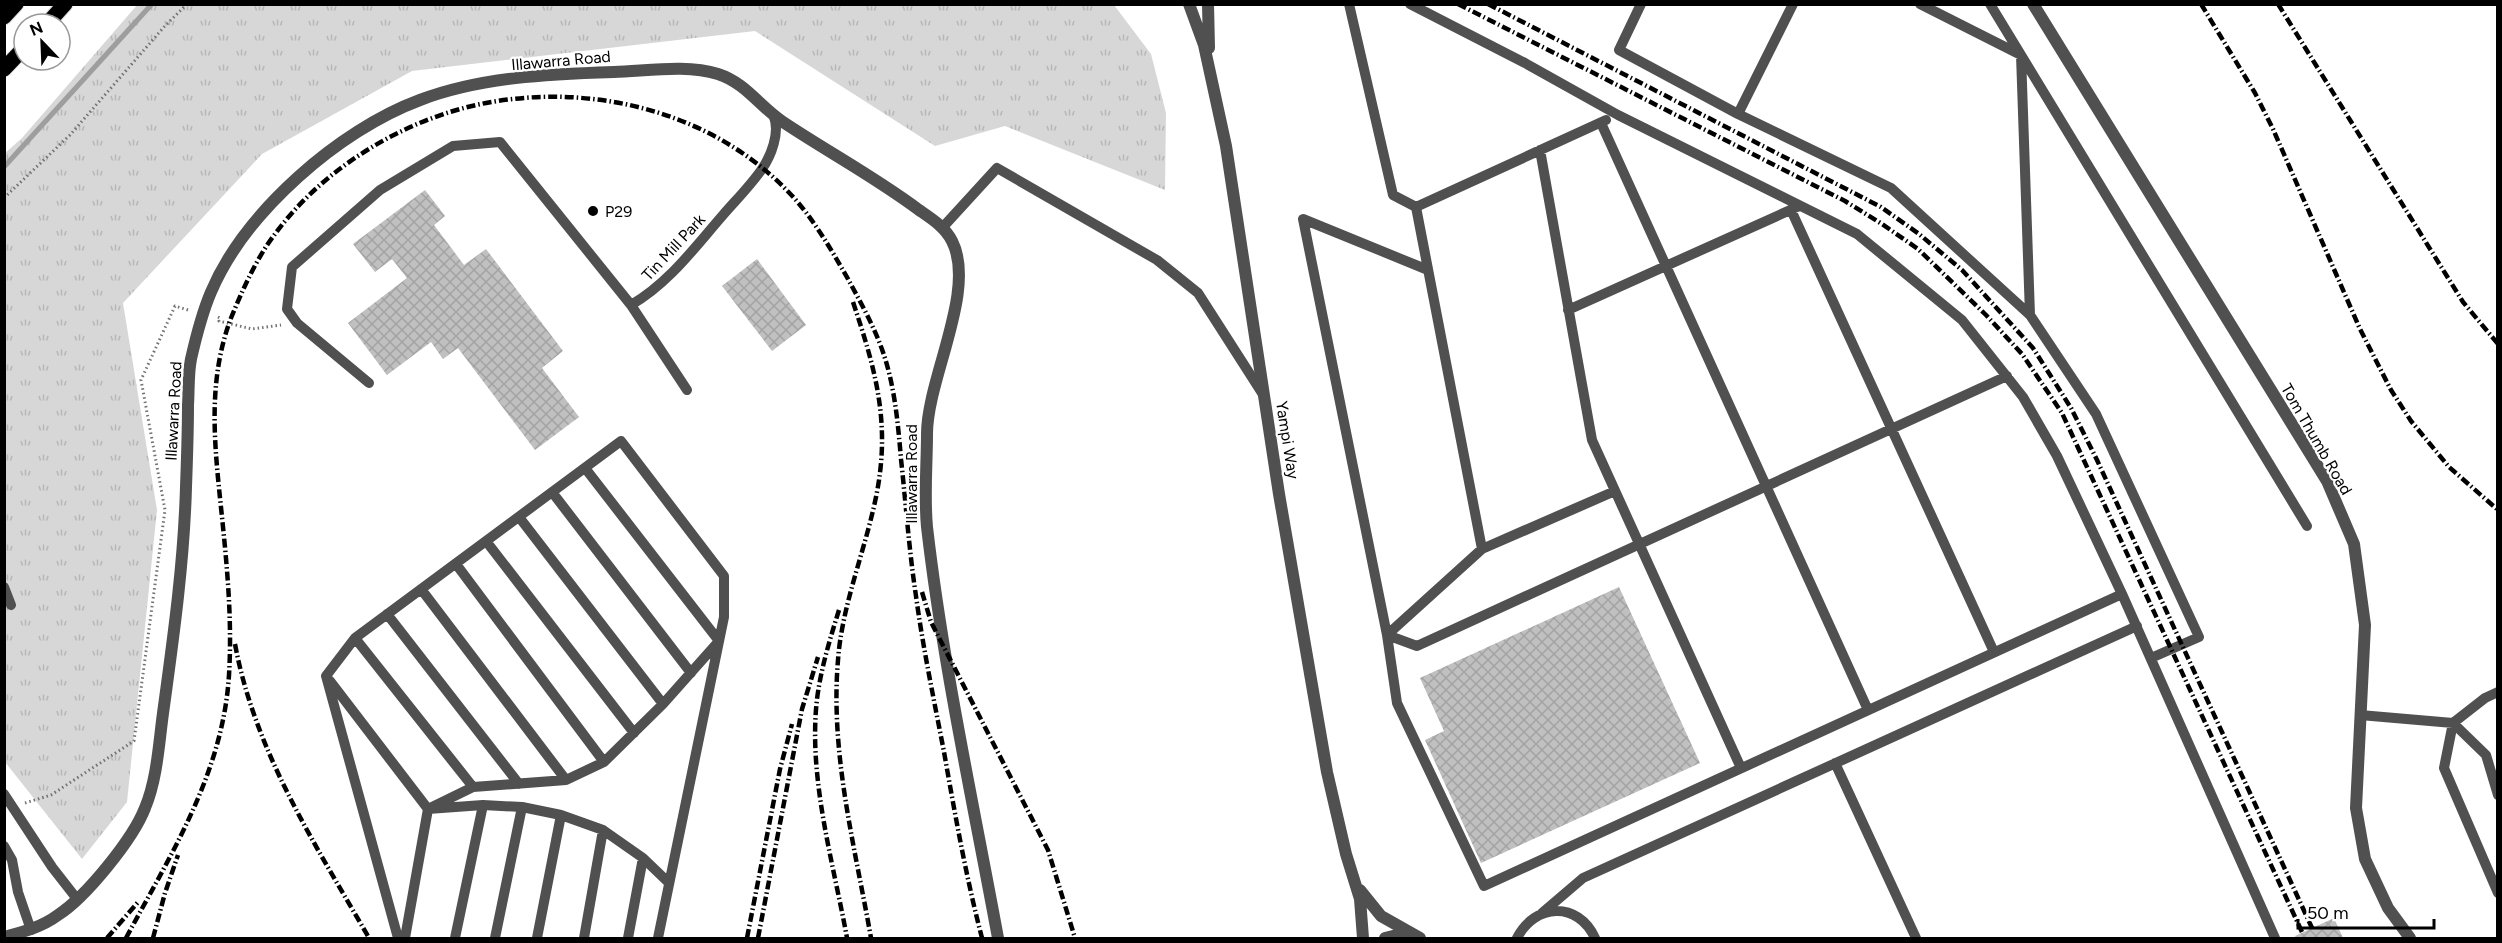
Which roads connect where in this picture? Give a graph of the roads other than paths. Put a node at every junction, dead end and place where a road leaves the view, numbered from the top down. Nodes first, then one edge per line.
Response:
1 (16, 4) edge
2 (1189, 4) edge
3 (1208, 4) edge
4 (1348, 4) edge
5 (1410, 4) edge
6 (1641, 4) edge
7 (1793, 4) edge
8 (1920, 4) edge
9 (1990, 4) edge
10 (2033, 4) edge
11 (4, 17) edge
12 (2021, 55) junction
13 (1209, 69) junction
14 (1738, 114) junction
15 (1618, 115) junction
16 (774, 117) junction
17 (1601, 123) junction
18 (1540, 150) junction
19 (1416, 207) junction
20 (1796, 208) junction
21 (943, 227) junction
22 (1666, 266) junction
23 (1428, 270) junction
24 (631, 305) junction
25 (1568, 310) junction
26 (2030, 315) junction
27 (2007, 376) junction
28 (369, 383) dead end
29 (687, 390) dead end
30 (1264, 397) junction
31 (1891, 429) junction
32 (585, 468) junction
33 (1766, 486) junction
34 (1615, 491) junction
35 (552, 492) junction
36 (519, 517) junction
37 (2307, 525) dead end
38 (486, 541) junction
39 (1639, 544) junction
40 (1482, 549) junction
41 (456, 564) junction
42 (4, 587) edge
43 (421, 589) junction
44 (2122, 594) junction
45 (11, 605) dead end
46 (387, 614) junction
47 (2137, 626) junction
48 (1387, 635) junction
49 (355, 638) junction
50 (719, 641) junction
51 (1994, 652) junction
52 (2151, 658) junction
53 (691, 673) junction
54 (326, 676) junction
55 (2498, 693) edge
56 (663, 704) junction
57 (1868, 710) junction
58 (2360, 715) junction
59 (2453, 723) junction
60 (634, 733) junction
61 (604, 762) junction
62 (1835, 763) junction
63 (1741, 768) junction
64 (566, 780) junction
65 (519, 784) junction
66 (473, 787) junction
67 (4, 794) edge
68 (2498, 795) edge
69 (483, 805) junction
70 (522, 807) junction
71 (428, 809) junction
72 (561, 815) junction
73 (603, 830) junction
74 (4, 846) edge
75 (643, 858) junction
76 (4, 871) edge
77 (1354, 881) junction
78 (668, 882) junction
79 (18, 892) junction
80 (2498, 893) edge
81 (77, 899) junction
82 (1542, 913) junction
83 (31, 930) junction
84 (4, 938) edge
85 (398, 939) edge
86 (405, 939) edge
87 (455, 939) edge
88 (495, 939) edge
89 (537, 939) edge
90 (584, 939) edge
91 (628, 939) edge
92 (658, 939) edge
93 (998, 939) edge
94 (1363, 939) edge
95 (1385, 939) edge
96 (1420, 939) edge
97 (1517, 939) edge
98 (1595, 939) edge
99 (1916, 939) edge
100 (2275, 939) edge
101 (2410, 939) edge

1 - 11 main road
2 - 13 street, Yampi Way
3 - 13 street
4 - 19 lane
5 - 15 lane
6 - 14 lane
7 - 14 lane
8 - 12 lane
9 - 12 lane
10 - 58 street, Tom Thumb Road
12 - 26 lane
12 - 37 lane
13 - 30 street, Yampi Way
14 - 26 lane
15 - 17 lane
15 - 20 lane
16 - 21 street, Illawarra Road
16 - 24 lane, Tin Mill Park
16 - 81 street, Illawarra Road
17 - 18 lane
17 - 22 lane
18 - 19 lane
18 - 25 lane
19 - 23 lane
20 - 22 lane
20 - 27 lane
20 - 31 lane
21 - 30 lane
21 - 93 street, Illawarra Road
22 - 25 lane
22 - 33 lane
23 - 40 lane
23 - 48 lane
24 - 28 lane
24 - 29 lane
25 - 34 lane
26 - 52 lane
27 - 31 lane
27 - 44 lane
30 - 77 street, Yampi Way
31 - 33 lane
31 - 51 lane
32 - 35 lane
32 - 50 lane
32 - 50 lane
33 - 39 lane
33 - 57 lane
34 - 39 lane
34 - 40 lane
35 - 36 lane
35 - 53 lane
36 - 38 lane
36 - 56 lane
38 - 41 lane
38 - 60 lane
39 - 48 lane
39 - 63 lane
40 - 48 lane
41 - 43 lane
41 - 61 lane
42 - 45 lane
43 - 46 lane
43 - 64 lane
44 - 47 lane
44 - 51 lane
46 - 49 lane
46 - 65 lane
47 - 52 lane
47 - 62 lane
48 - 63 lane
49 - 54 lane
49 - 66 lane
50 - 53 lane
50 - 78 lane
51 - 57 lane
52 - 100 lane
53 - 56 lane
54 - 71 lane
54 - 85 lane
55 - 59 lane
56 - 60 lane
57 - 63 lane
58 - 59 lane
58 - 101 street, Tom Thumb Road
59 - 68 lane
59 - 80 lane
60 - 61 lane
61 - 64 lane
62 - 82 lane
62 - 99 lane
64 - 65 lane
65 - 66 lane
66 - 71 lane
67 - 81 lane
69 - 70 lane
69 - 71 lane
69 - 87 lane
70 - 72 lane
70 - 88 lane
71 - 86 lane
72 - 73 lane
72 - 89 lane
73 - 75 lane
73 - 90 lane
74 - 79 lane
75 - 78 lane
75 - 91 lane
76 - 79 lane
77 - 94 street, Yampi Way
77 - 96 street, Yampi Way
78 - 92 lane
79 - 83 lane
81 - 83 street, Illawarra Road
82 - 97 lane
82 - 98 lane
83 - 84 street, Illawarra Road
95 - 96 street, Yampi Way

